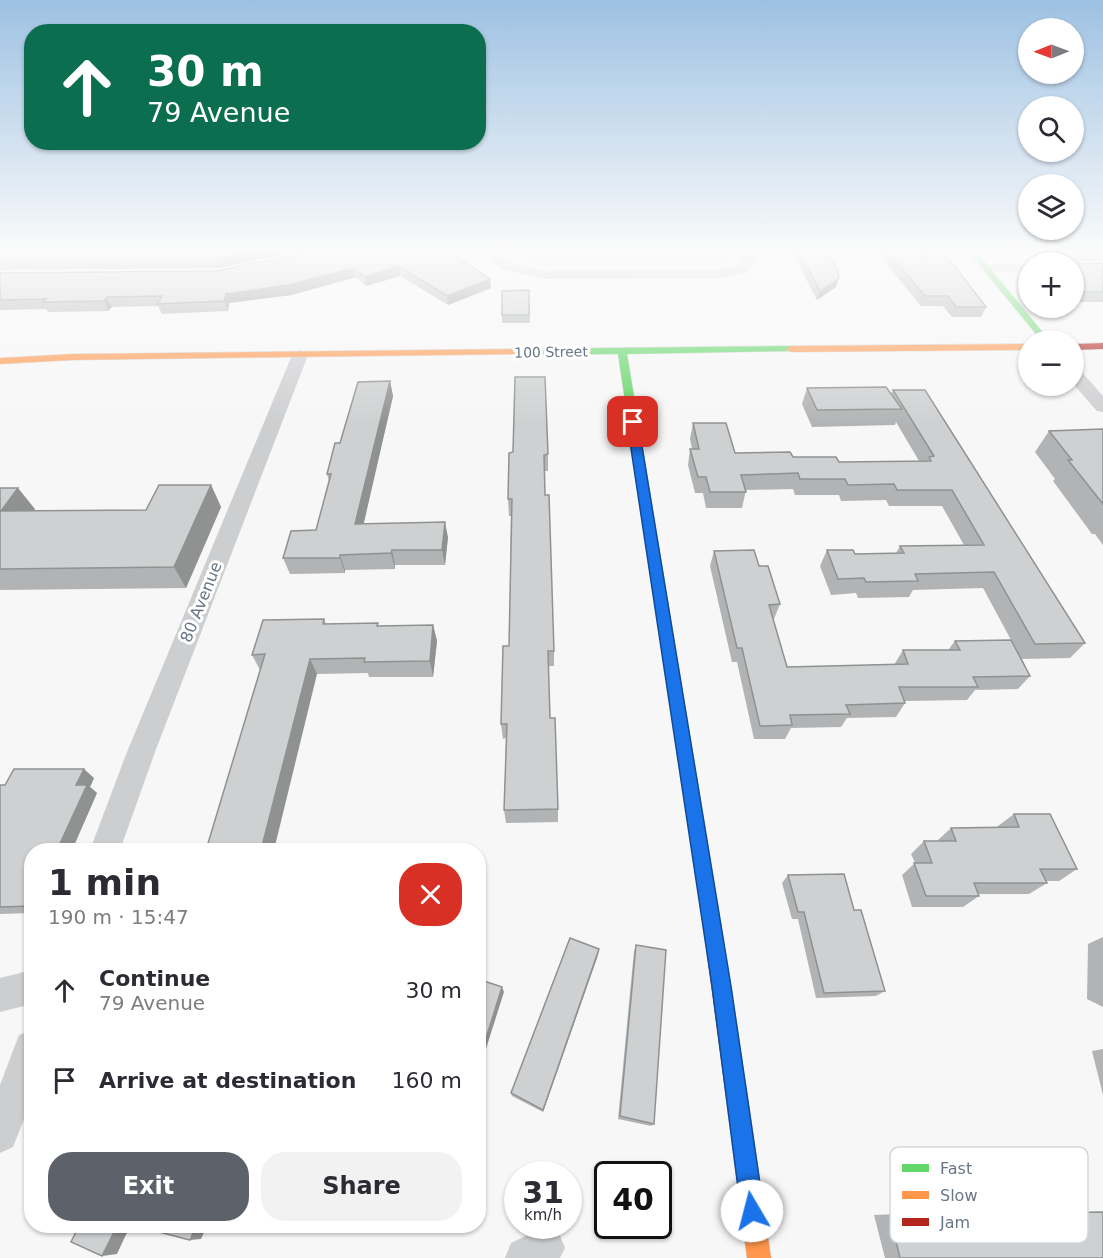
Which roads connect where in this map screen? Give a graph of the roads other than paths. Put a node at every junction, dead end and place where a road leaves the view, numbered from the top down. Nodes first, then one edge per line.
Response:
1 (1020, 309) edge
2 (1037, 330) edge
3 (1103, 346) edge
4 (1018, 347) edge
5 (1084, 347) edge
6 (621, 351) junction
7 (0, 353) edge
8 (300, 355) junction
9 (73, 357) junction
10 (0, 361) edge
11 (1084, 386) edge
12 (1103, 407) edge
13 (108, 843) edge
14 (24, 989) edge
15 (0, 995) edge
16 (24, 1070) edge
17 (0, 1134) edge
18 (759, 1258) edge

1 - 2 main road
3 - 5 main road
4 - 6 main road, 100 Street
6 - 8 main road, 100 Street
6 - 18 main road
7 - 9 main road, 100 Street
8 - 9 main road, 100 Street
8 - 13 street, 80 Avenue
9 - 10 main road, 100 Street
11 - 12 street
14 - 15 street
16 - 17 street

